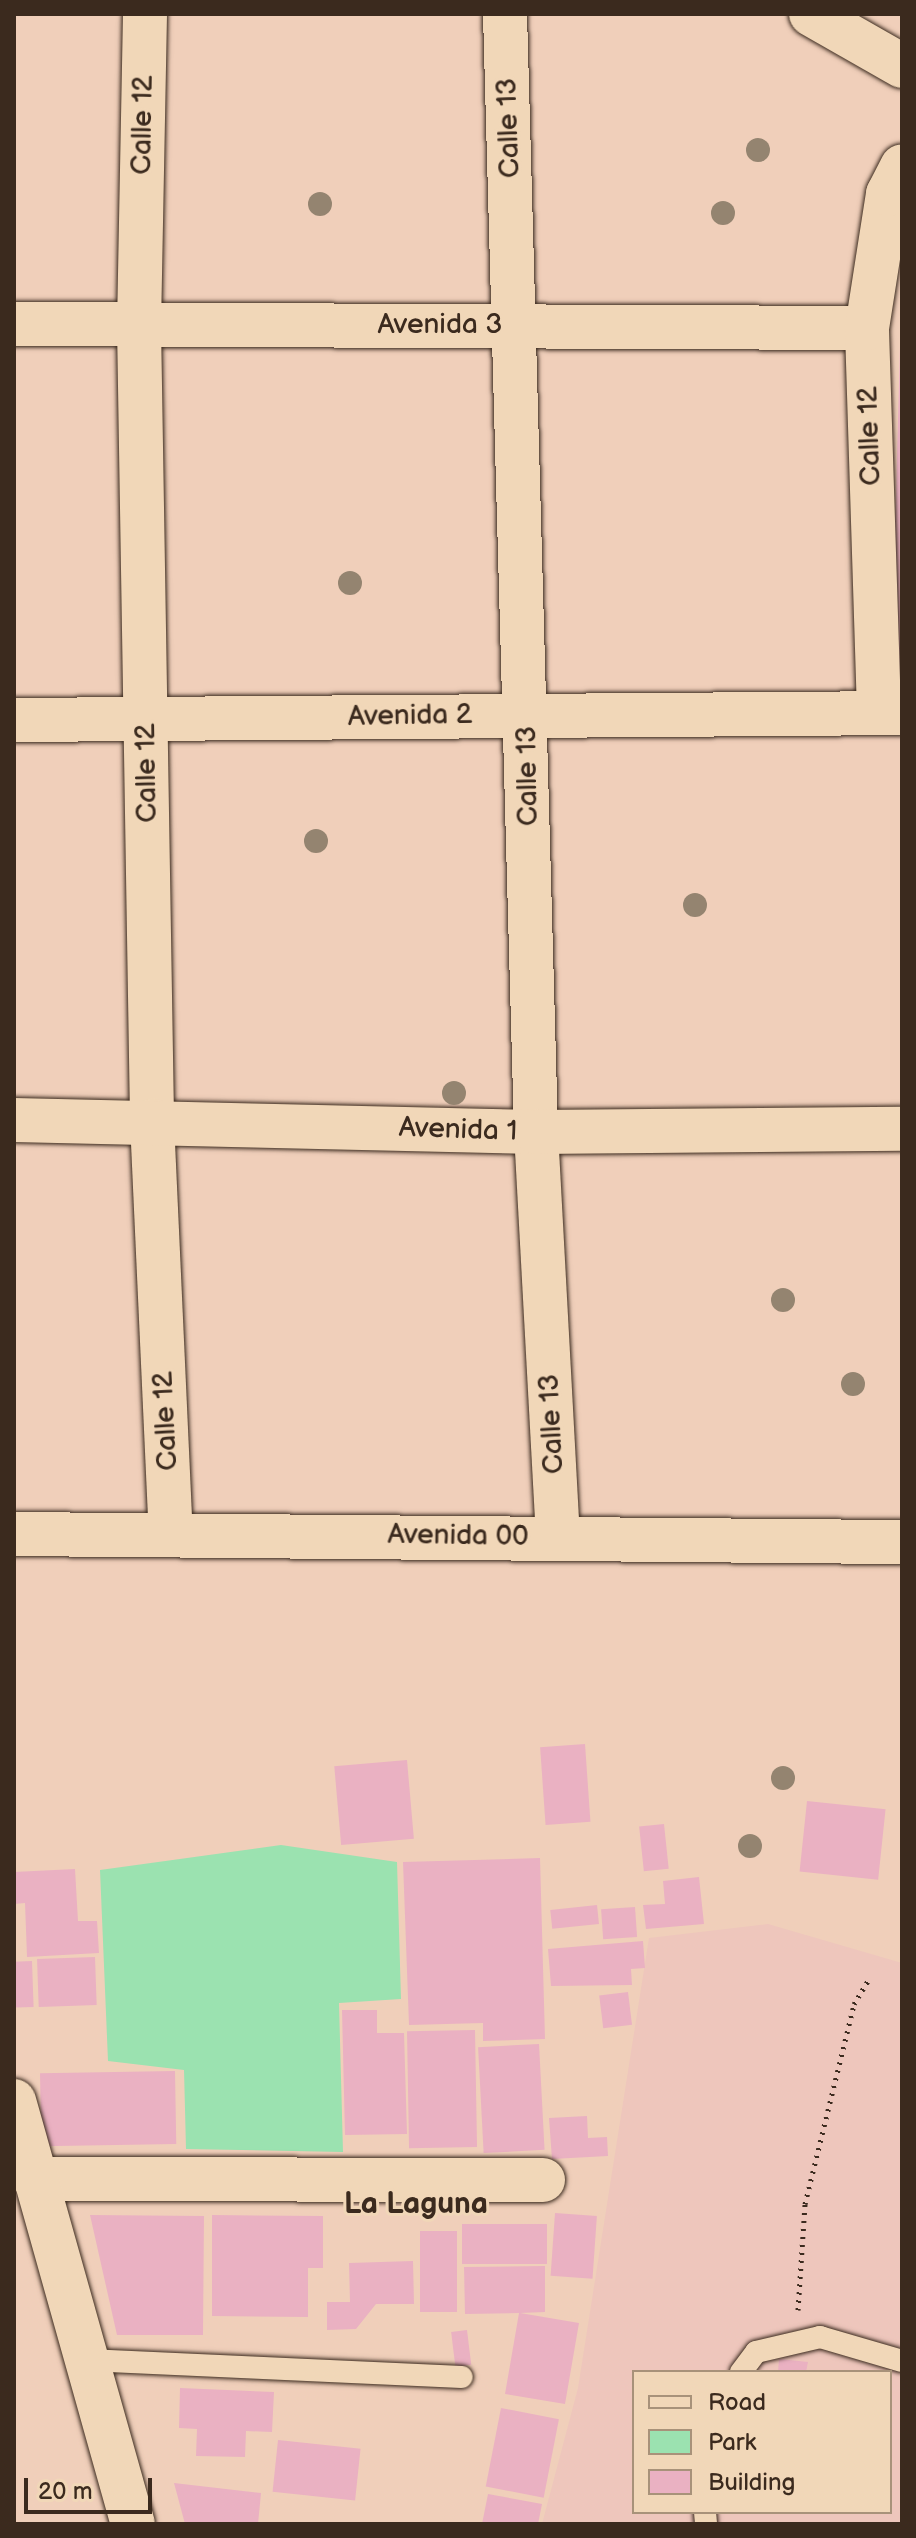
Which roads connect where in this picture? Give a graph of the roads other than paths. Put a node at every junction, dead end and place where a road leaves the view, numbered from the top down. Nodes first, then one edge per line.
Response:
1 (145, 14) edge
2 (505, 14) edge
3 (811, 14) edge
4 (902, 66) edge
5 (902, 166) edge
6 (14, 324) edge
7 (139, 325) junction
8 (514, 325) junction
9 (867, 328) junction
10 (890, 712) edge
11 (527, 715) junction
12 (147, 719) junction
13 (14, 720) edge
14 (14, 1120) edge
15 (152, 1121) junction
16 (902, 1129) edge
17 (536, 1132) junction
18 (171, 1532) junction
19 (14, 1534) edge
20 (558, 1538) junction
21 (902, 1542) edge
22 (14, 2101) edge
23 (543, 2180) dead end
24 (25, 2193) edge
25 (87, 2360) junction
26 (902, 2361) edge
27 (742, 2370) edge
28 (462, 2377) dead end
29 (103, 2524) edge
30 (133, 2524) edge

1 - 7 street, Calle 12
2 - 8 street, Calle 13
3 - 4 street
5 - 9 street, Calle 12
6 - 7 street, Avenida 3
7 - 8 street, Avenida 3
7 - 12 street, Calle 12
8 - 9 street, Avenida 3
8 - 11 street, Calle 13
9 - 10 street, Calle 12
10 - 11 street, Avenida 2
11 - 12 street, Avenida 2
11 - 17 street, Calle 13
12 - 13 street, Avenida 2
12 - 15 street, Calle 12
14 - 15 street, Avenida 1
15 - 17 street, Avenida 1
15 - 18 street, Calle 12
16 - 17 street, Avenida 1
17 - 20 street, Calle 13
18 - 19 street, Avenida 00
18 - 20 street, Avenida 00
20 - 21 street, Avenida 00
22 - 24 street
23 - 24 street
24 - 25 street
24 - 29 street
25 - 28 lane
25 - 30 street
26 - 27 lane

